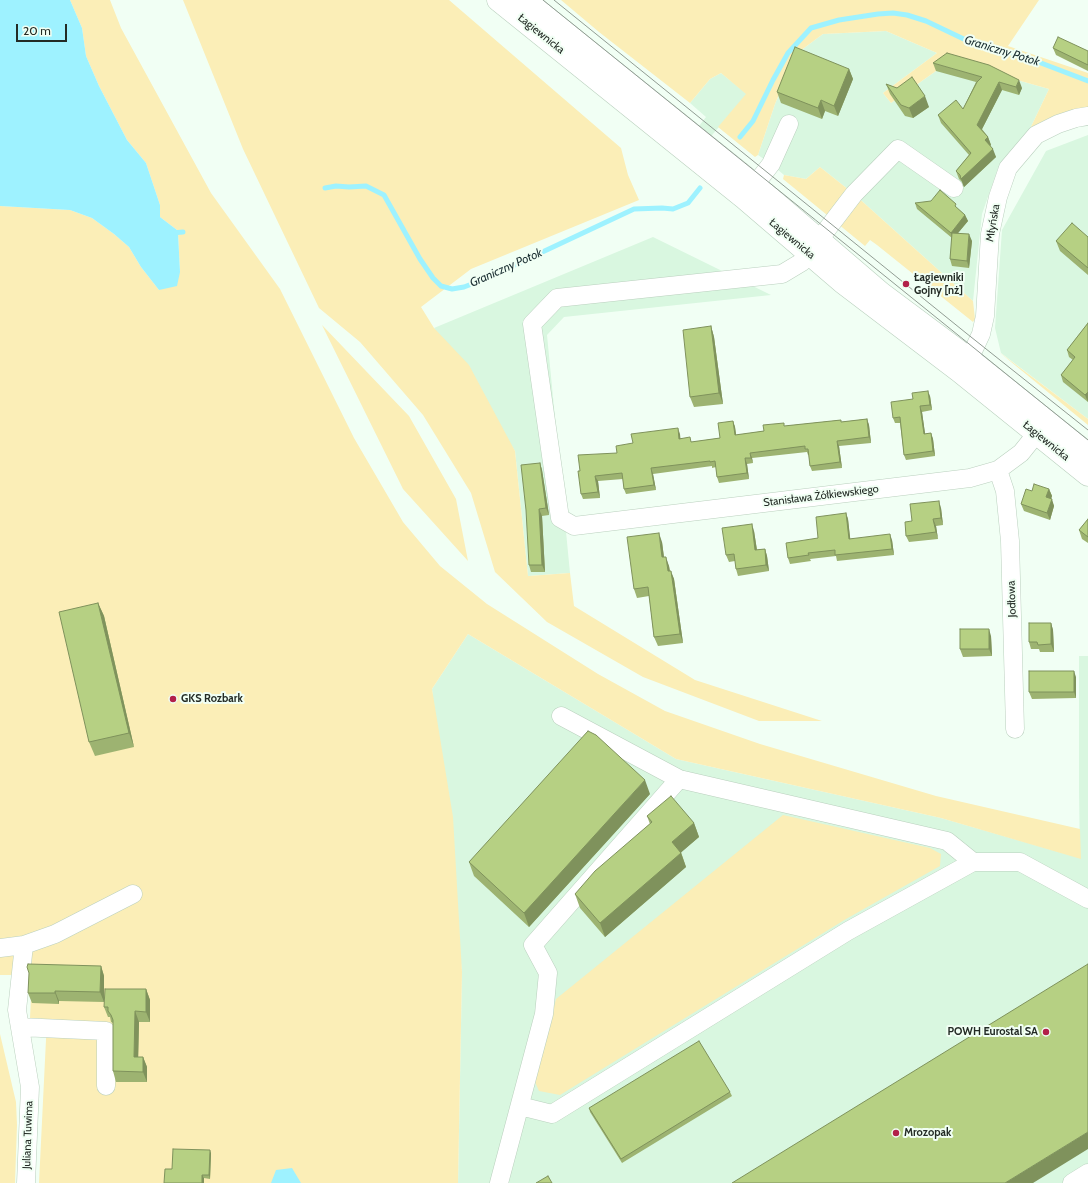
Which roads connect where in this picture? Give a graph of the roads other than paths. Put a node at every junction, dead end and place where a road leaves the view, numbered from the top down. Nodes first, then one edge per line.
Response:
1 (498, 0) edge
2 (525, 0) edge
3 (1088, 116) edge
4 (789, 124) dead end
5 (954, 188) dead end
6 (749, 192) junction
7 (814, 246) junction
8 (964, 364) junction
9 (1041, 427) junction
10 (1088, 454) edge
11 (998, 470) junction
12 (1088, 475) edge
13 (561, 716) dead end
14 (1015, 729) dead end
15 (679, 780) junction
16 (973, 862) junction
17 (133, 894) dead end
18 (1088, 899) edge
19 (24, 945) junction
20 (0, 948) edge
21 (20, 1027) junction
22 (106, 1086) dead end
23 (520, 1106) junction
24 (1088, 1173) edge
25 (26, 1183) edge
26 (499, 1183) edge
27 (1072, 1183) edge

1 - 6 main road, Łagiewnicka
2 - 6 main road, Łagiewnicka
3 - 8 street, Młyńska
4 - 6 street
5 - 7 street
6 - 7 main road, Łagiewnicka
7 - 8 main road, Łagiewnicka
7 - 11 street, Stanisława Żółkiewskiego
8 - 9 main road, Łagiewnicka
9 - 10 main road, Łagiewnicka
9 - 11 street, Stanisława Żółkiewskiego
9 - 12 main road, Łagiewnicka
11 - 14 street, Jodłowa
13 - 15 street
15 - 16 street
15 - 23 street
16 - 18 street
16 - 23 street
17 - 19 street
19 - 20 street
19 - 21 street, Juliana Tuwima
21 - 22 street
21 - 25 street, Juliana Tuwima
23 - 26 street
24 - 27 street

